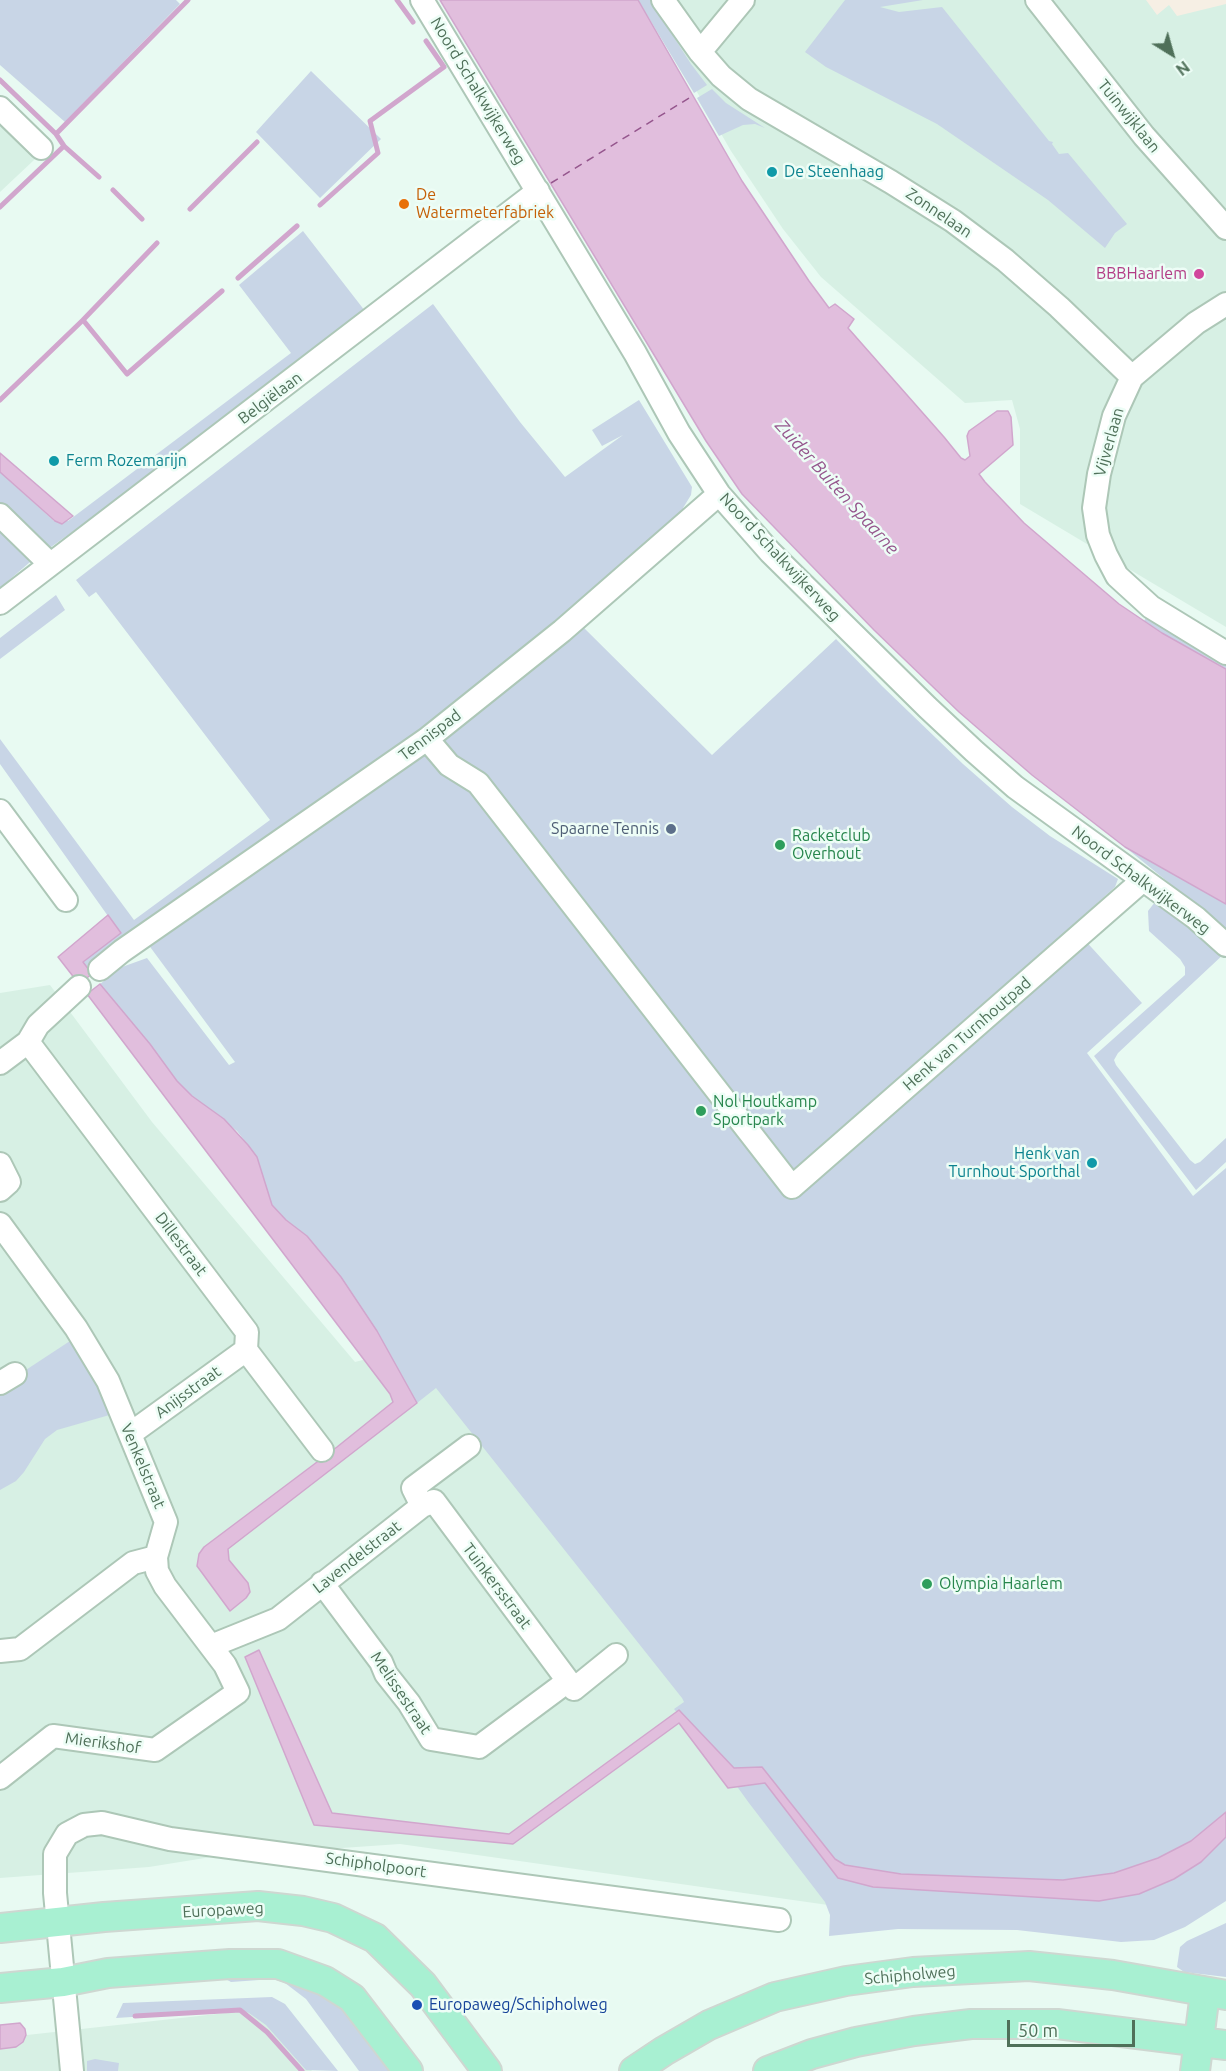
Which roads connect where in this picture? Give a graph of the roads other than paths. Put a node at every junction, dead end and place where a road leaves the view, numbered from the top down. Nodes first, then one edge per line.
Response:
1 (422, 0) edge
2 (663, 0) edge
3 (743, 0) edge
4 (1037, 0) edge
5 (700, 52) junction
6 (0, 108) edge
7 (41, 148) dead end
8 (538, 191) junction
9 (1226, 228) edge
10 (1226, 304) edge
11 (1132, 377) junction
12 (719, 494) junction
13 (0, 515) edge
14 (50, 564) junction
15 (0, 603) edge
16 (1226, 653) edge
17 (427, 739) junction
18 (0, 811) edge
19 (1143, 880) junction
20 (66, 900) dead end
21 (1226, 945) edge
22 (100, 969) dead end
23 (79, 987) dead end
24 (28, 1042) junction
25 (0, 1063) edge
26 (0, 1164) edge
27 (0, 1190) edge
28 (0, 1224) edge
29 (246, 1350) junction
30 (130, 1434) junction
31 (469, 1446) dead end
32 (322, 1450) dead end
33 (422, 1506) junction
34 (156, 1557) junction
35 (322, 1583) junction
36 (211, 1646) junction
37 (0, 1651) edge
38 (616, 1655) dead end
39 (568, 1681) junction
40 (0, 1778) edge
41 (779, 1920) dead end
42 (58, 1923) junction
43 (0, 1928) edge
44 (63, 1982) junction
45 (0, 1988) edge
46 (1216, 1994) edge
47 (1212, 2043) edge
48 (72, 2071) edge
49 (408, 2071) edge
50 (487, 2071) edge
51 (634, 2071) edge
52 (768, 2071) edge
53 (1195, 2071) edge

1 - 8 street, Noord Schalkwijkerweg
2 - 5 street, Zonnelaan
3 - 5 street
4 - 9 street, Tuinwijklaan
5 - 11 street, Zonnelaan
6 - 7 street
8 - 12 street, Noord Schalkwijkerweg
8 - 14 street, Belgiëlaan
10 - 11 street, Vijverlaan
11 - 16 street, Vijverlaan
12 - 17 street, Tennispad
12 - 19 street, Noord Schalkwijkerweg
13 - 14 street
14 - 15 street, Belgiëlaan
17 - 19 street, Henk van Turnhoutpad
17 - 22 street, Tennispad
18 - 20 street
19 - 21 street, Noord Schalkwijkerweg
23 - 24 street
24 - 25 street
24 - 29 street, Dillestraat
26 - 27 street
28 - 30 street, Venkelstraat
29 - 30 street, Anijsstraat
29 - 32 street, Dillestraat
30 - 34 street, Venkelstraat
31 - 33 street
33 - 35 street, Lavendelstraat
33 - 39 street, Tuinkersstraat
34 - 36 street
34 - 37 street
35 - 36 street, Lavendelstraat
35 - 39 street, Melissestraat
36 - 40 street, Mierikshof
38 - 39 street, Melissestraat
41 - 42 street, Schipholpoort
42 - 43 main road, Europaweg
42 - 44 street, Schipholpoort
42 - 50 main road, Europaweg
44 - 45 main road
44 - 48 street, Schipholpoort
44 - 49 main road
46 - 47 main road
46 - 51 main road, Schipholweg
47 - 52 main road
47 - 53 main road

